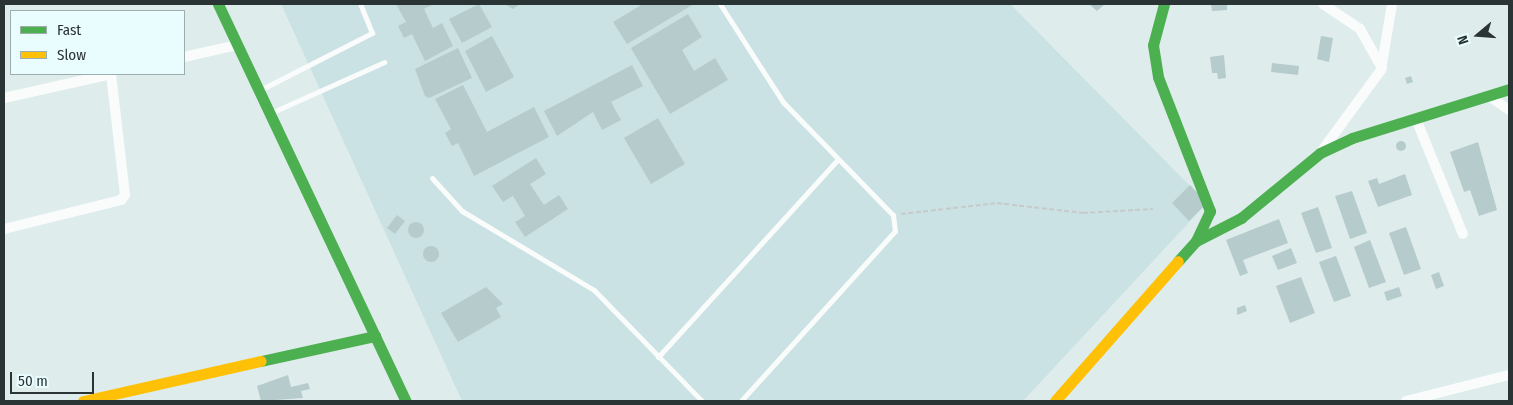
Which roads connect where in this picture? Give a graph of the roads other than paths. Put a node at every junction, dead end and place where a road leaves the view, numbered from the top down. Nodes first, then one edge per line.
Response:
1 (218, 4) edge
2 (360, 4) edge
3 (720, 4) edge
4 (1164, 4) edge
5 (1323, 4) edge
6 (1392, 4) edge
7 (237, 45) junction
8 (185, 57) edge
9 (384, 62) dead end
10 (1382, 68) junction
11 (107, 75) edge
12 (111, 75) edge
13 (1509, 89) edge
14 (259, 91) junction
15 (1489, 96) junction
16 (4, 98) edge
17 (1509, 110) edge
18 (270, 114) junction
19 (1416, 119) junction
20 (1320, 152) junction
21 (837, 160) junction
22 (432, 178) dead end
23 (4, 229) edge
24 (1463, 234) dead end
25 (1196, 241) junction
26 (375, 336) junction
27 (658, 357) junction
28 (1509, 375) edge
29 (83, 401) edge
30 (406, 401) edge
31 (702, 401) edge
32 (741, 401) edge
33 (1055, 401) edge
34 (1406, 401) edge

1 - 7 street
2 - 14 lane
3 - 21 lane
4 - 25 street
5 - 10 street
6 - 10 street
7 - 8 street
7 - 14 street
9 - 18 lane
10 - 20 street
11 - 16 street
12 - 23 street
13 - 15 street
14 - 18 street
15 - 17 street
15 - 19 street
18 - 26 street
19 - 20 street
19 - 24 street
20 - 25 street
21 - 27 lane
21 - 32 lane
22 - 27 lane
25 - 33 street
26 - 29 street
26 - 30 street
27 - 31 lane
28 - 34 street

